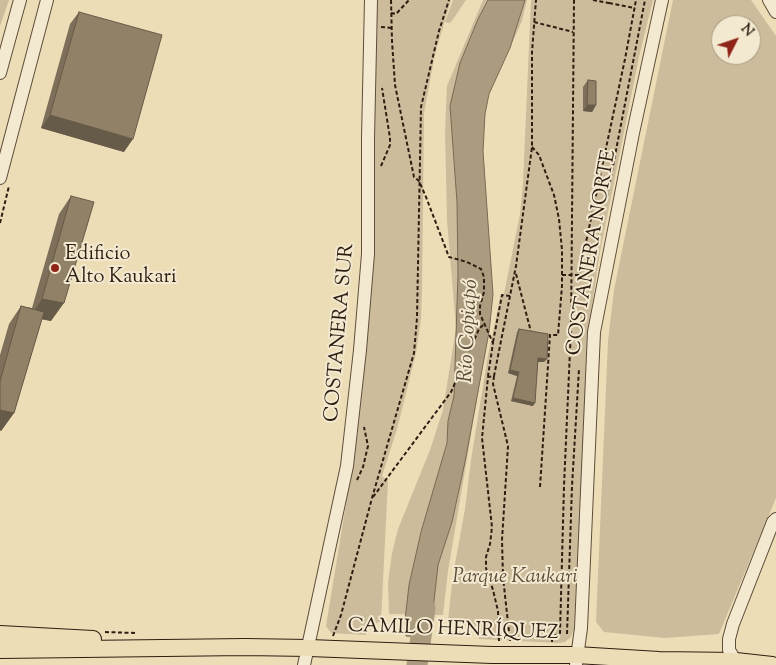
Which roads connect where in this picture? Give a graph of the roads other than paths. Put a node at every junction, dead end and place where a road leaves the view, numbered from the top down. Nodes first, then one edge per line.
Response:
1 (20, 0) edge
2 (47, 0) edge
3 (371, 0) edge
4 (662, 0) edge
5 (769, 0) edge
6 (776, 12) edge
7 (0, 73) edge
8 (0, 178) edge
9 (776, 520) edge
10 (0, 634) edge
11 (245, 647) junction
12 (309, 648) junction
13 (0, 650) edge
14 (576, 660) edge
15 (659, 663) edge
16 (737, 663) edge
17 (304, 665) edge
18 (687, 665) edge
19 (772, 665) edge

1 - 7 street
2 - 8 street
3 - 12 street, COSTANERA SUR
4 - 14 street, COSTANERA NORTE
5 - 6 street
9 - 16 street
10 - 11 main road, CAMILO HENRÍQUEZ
11 - 12 main road, CAMILO HENRÍQUEZ
11 - 13 main road, CAMILO HENRÍQUEZ
12 - 14 main road, CAMILO HENRÍQUEZ
12 - 17 street, COSTANERA SUR
14 - 15 main road, CAMILO HENRÍQUEZ
15 - 16 main road, CAMILO HENRÍQUEZ
15 - 18 main road, CAMILO HENRÍQUEZ
16 - 19 main road, CAMILO HENRÍQUEZ

